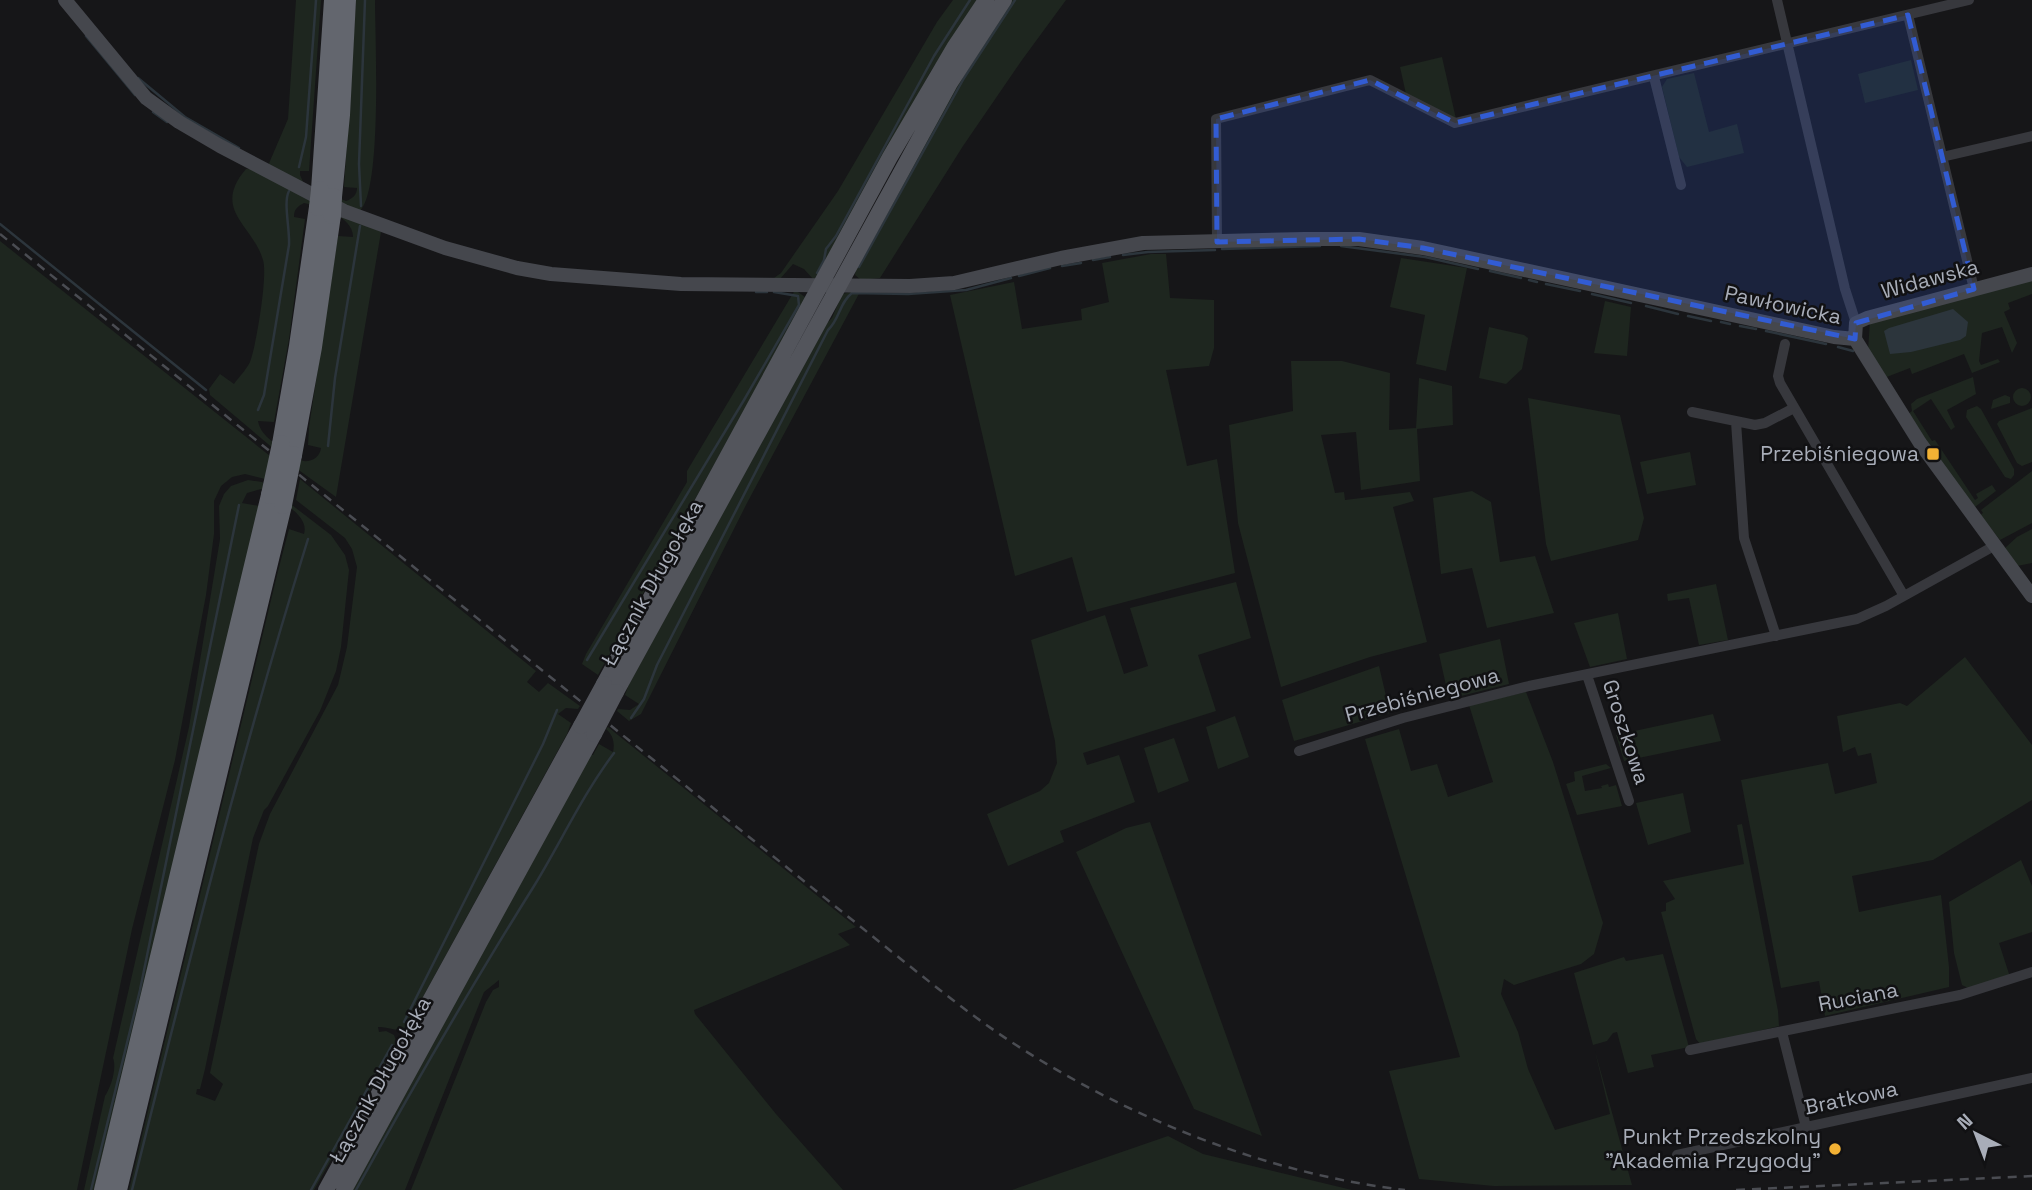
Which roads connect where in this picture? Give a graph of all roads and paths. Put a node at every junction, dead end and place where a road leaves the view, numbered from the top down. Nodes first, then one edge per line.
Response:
1 (65, 0) edge
2 (333, 0) edge
3 (347, 0) edge
4 (986, 0) edge
5 (1004, 0) edge
6 (1777, 0) edge
7 (1969, 0) edge
8 (1908, 15) junction
9 (1787, 45) junction
10 (1654, 77) junction
11 (2032, 136) edge
12 (1942, 157) junction
13 (1681, 184) dead end
14 (326, 202) junction
15 (1217, 242) junction
16 (2032, 275) edge
17 (840, 285) junction
18 (821, 286) junction
19 (1974, 289) junction
20 (1856, 323) junction
21 (1855, 339) junction
22 (1785, 344) dead end
23 (1794, 408) junction
24 (1692, 412) dead end
25 (1735, 422) junction
26 (276, 500) junction
27 (1994, 546) junction
28 (1904, 596) junction
29 (2032, 596) edge
30 (1776, 636) junction
31 (1587, 674) junction
32 (610, 688) junction
33 (587, 730) junction
34 (1299, 751) dead end
35 (1629, 801) dead end
36 (2032, 972) edge
37 (1782, 1031) junction
38 (1690, 1050) dead end
39 (2032, 1078) edge
40 (1806, 1127) junction
41 (1677, 1155) dead end
42 (103, 1190) edge
43 (118, 1190) edge
44 (326, 1190) edge
45 (344, 1190) edge

1 - 18 street, Pawłowicka
2 - 14 highway
3 - 14 highway
4 - 18 main road, Łącznik Długołęka
5 - 17 main road, Łącznik Długołęka
6 - 9 street
7 - 8 street
8 - 9 street
8 - 12 street
9 - 10 street
9 - 20 street
10 - 13 street
10 - 15 street
11 - 12 street
12 - 19 street
14 - 26 highway, bridge
15 - 17 street, Pawłowicka
15 - 21 street, Pawłowicka
16 - 19 street, Widawska
17 - 18 street, Pawłowicka
17 - 32 main road, Łącznik Długołęka
18 - 32 main road, Łącznik Długołęka
19 - 20 street, Widawska
20 - 21 street
21 - 27 street, Pawłowicka
22 - 23 street
23 - 25 street
23 - 28 street
24 - 25 street
25 - 30 street
26 - 42 highway
26 - 43 highway
27 - 28 street, Przebiśniegowa
27 - 29 street, Pawłowicka
28 - 30 street, Przebiśniegowa
30 - 31 street, Przebiśniegowa
31 - 34 street, Przebiśniegowa
31 - 35 street, Groszkowa
32 - 33 main road, Łącznik Długołęka, bridge
33 - 44 main road, Łącznik Długołęka
33 - 45 main road, Łącznik Długołęka
36 - 37 street, Ruciana
37 - 38 street, Ruciana
37 - 40 street
39 - 40 street, Bratkowa
40 - 41 street, Bratkowa

